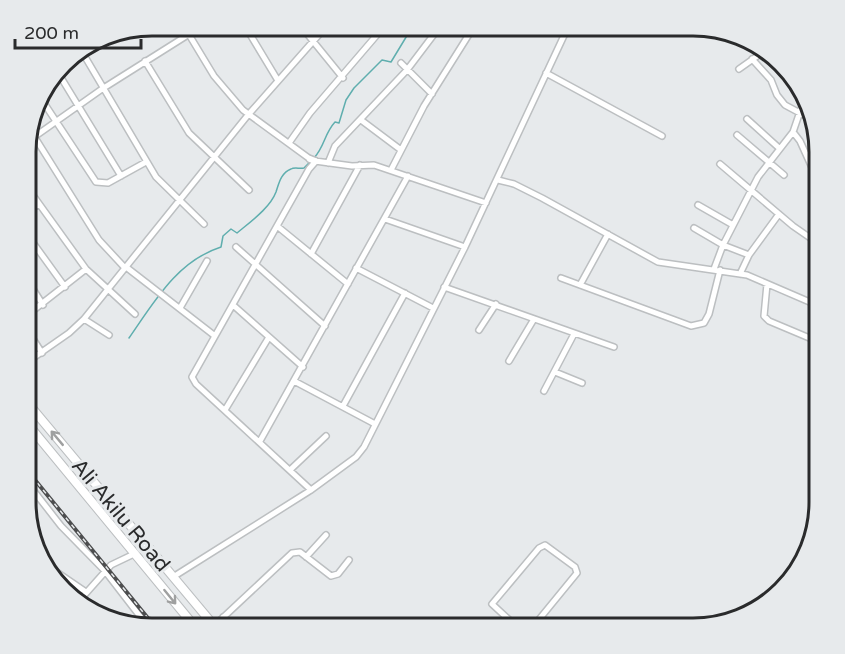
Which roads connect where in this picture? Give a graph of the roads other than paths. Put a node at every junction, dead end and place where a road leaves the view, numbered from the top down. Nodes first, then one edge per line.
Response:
1 (184, 36) edge
2 (192, 36) edge
3 (251, 36) edge
4 (308, 36) edge
5 (318, 36) edge
6 (376, 36) edge
7 (433, 36) edge
8 (468, 36) edge
9 (564, 36) edge
10 (312, 43) junction
11 (757, 56) edge
12 (85, 58) edge
13 (752, 59) junction
14 (145, 61) junction
15 (401, 63) dead end
16 (738, 69) dead end
17 (407, 70) junction
18 (546, 73) junction
19 (343, 78) junction
20 (278, 79) junction
21 (62, 80) edge
22 (102, 89) junction
23 (432, 94) junction
24 (46, 106) edge
25 (78, 107) junction
26 (801, 113) joint
27 (248, 115) junction
28 (747, 119) dead end
29 (361, 120) junction
30 (57, 122) junction
31 (793, 132) junction
32 (37, 135) edge
33 (737, 135) dead end
34 (662, 136) dead end
35 (37, 140) edge
36 (289, 143) junction
37 (779, 148) junction
38 (401, 150) junction
39 (214, 158) junction
40 (314, 160) junction
41 (809, 161) edge
42 (146, 162) junction
43 (328, 163) junction
44 (720, 164) dead end
45 (768, 164) junction
46 (360, 165) junction
47 (391, 170) junction
48 (784, 175) dead end
49 (121, 176) junction
50 (408, 176) junction
51 (498, 180) junction
52 (249, 190) dead end
53 (750, 191) junction
54 (36, 201) edge
55 (178, 201) junction
56 (486, 203) junction
57 (38, 204) joint
58 (698, 205) dead end
59 (779, 214) junction
60 (385, 219) junction
61 (204, 224) dead end
62 (733, 225) junction
63 (278, 226) junction
64 (694, 228) dead end
65 (608, 234) junction
66 (809, 236) edge
67 (723, 244) junction
68 (36, 247) edge
69 (236, 247) dead end
70 (465, 247) junction
71 (311, 254) junction
72 (749, 255) junction
73 (207, 261) dead end
74 (256, 264) junction
75 (126, 267) junction
76 (356, 267) junction
77 (86, 269) junction
78 (717, 270) junction
79 (740, 274) junction
80 (561, 278) dead end
81 (348, 284) junction
82 (767, 284) junction
83 (580, 285) junction
84 (66, 287) junction
85 (444, 287) junction
86 (107, 291) junction
87 (405, 293) junction
88 (36, 294) edge
89 (809, 302) edge
90 (496, 304) junction
91 (43, 305) junction
92 (232, 305) junction
93 (180, 308) junction
94 (433, 308) junction
95 (36, 310) edge
96 (135, 314) dead end
97 (84, 319) junction
98 (534, 319) junction
99 (325, 326) junction
100 (479, 330) dead end
101 (574, 334) junction
102 (109, 335) dead end
103 (215, 336) junction
104 (268, 337) junction
105 (809, 338) edge
106 (36, 344) edge
107 (614, 347) dead end
108 (42, 353) junction
109 (36, 357) edge
110 (509, 361) dead end
111 (303, 367) junction
112 (555, 372) junction
113 (294, 381) junction
114 (582, 382) dead end
115 (544, 391) dead end
116 (343, 406) junction
117 (225, 410) junction
118 (36, 413) edge
119 (375, 424) junction
120 (36, 434) edge
121 (326, 436) dead end
122 (260, 441) junction
123 (290, 470) junction
124 (95, 483) junction
125 (311, 490) junction
126 (83, 492) junction
127 (36, 494) edge
128 (326, 535) dead end
129 (134, 554) junction
130 (306, 557) junction
131 (349, 560) dead end
132 (105, 571) junction
133 (64, 577) edge
134 (173, 577) junction
135 (86, 592) junction
136 (84, 595) edge
137 (141, 617) edge
138 (223, 617) edge
139 (188, 618) edge
140 (207, 618) edge
141 (507, 618) edge
142 (540, 618) edge

1 - 14 street
2 - 27 street
3 - 20 street
4 - 10 street
5 - 10 street
6 - 19 street
7 - 17 street
8 - 23 street
9 - 18 street
10 - 19 street
10 - 20 street
11 - 13 street
12 - 22 street
13 - 16 street
13 - 26 street
14 - 22 street
14 - 39 street
15 - 17 street
17 - 23 street
17 - 29 street
18 - 34 street
18 - 51 street
19 - 36 street
20 - 27 street
21 - 25 street
22 - 25 street
22 - 42 street
23 - 38 street
24 - 30 street
25 - 30 street
25 - 49 street
26 - 31 street
27 - 36 street
27 - 39 street
28 - 37 street
29 - 38 street
29 - 43 street
30 - 32 street
30 - 49 street
31 - 37 street
31 - 41 street
33 - 45 street
35 - 75 street
36 - 40 street
37 - 45 street
38 - 47 street
39 - 52 street
39 - 55 street
40 - 43 street
40 - 63 street
42 - 49 street
42 - 55 street
43 - 46 street
44 - 53 street
45 - 48 street
45 - 53 street
46 - 47 street
46 - 71 street
47 - 50 street
50 - 56 street
50 - 60 street
51 - 56 street
51 - 65 street
53 - 59 street
53 - 62 street
54 - 57 street
55 - 61 street
55 - 75 street
56 - 70 street
57 - 77 street
58 - 62 street
59 - 66 street
59 - 72 street
60 - 70 street
60 - 76 street
62 - 67 street
63 - 71 street
63 - 74 street
64 - 67 street
65 - 78 street
65 - 83 street
67 - 72 street
67 - 78 street
68 - 84 street
69 - 74 street
70 - 85 street
71 - 81 street
72 - 79 street
73 - 93 street
74 - 92 street
74 - 99 street
75 - 86 street
75 - 93 street
76 - 81 street
76 - 87 street
77 - 84 street
77 - 86 street
78 - 79 street
78 - 83 street
79 - 82 street
80 - 83 street
81 - 99 street
82 - 89 street
82 - 105 street
84 - 91 street
85 - 90 street
85 - 94 street
86 - 96 street
86 - 97 street
87 - 94 street
87 - 116 street
88 - 91 street
90 - 98 street
90 - 100 street
91 - 95 street
92 - 103 street
92 - 104 street
93 - 103 street
94 - 119 street
97 - 102 street
97 - 108 street
98 - 101 street
98 - 110 street
99 - 111 street
101 - 107 street
101 - 112 street
103 - 117 street
104 - 111 street
104 - 117 street
106 - 108 street
108 - 109 street
111 - 113 street
112 - 114 street
112 - 115 street
113 - 116 street
113 - 122 street
116 - 119 street
117 - 122 street
124 -> 118 main road, Ali Akilu Road
119 - 125 street
120 - 126 main road, Ali Akilu Road
121 - 123 street
122 - 123 street
123 - 125 street
124 - 126 main road
124 - 134 main road, Ali Akilu Road
125 - 134 street
126 - 129 main road, Ali Akilu Road
127 - 132 street
128 - 130 street
129 - 132 street
129 -> 139 main road, Ali Akilu Road
130 - 131 street
130 - 138 street
132 - 135 street
132 - 137 street
133 - 135 street
134 - 140 main road, Ali Akilu Road
135 - 136 street
141 - 142 street

